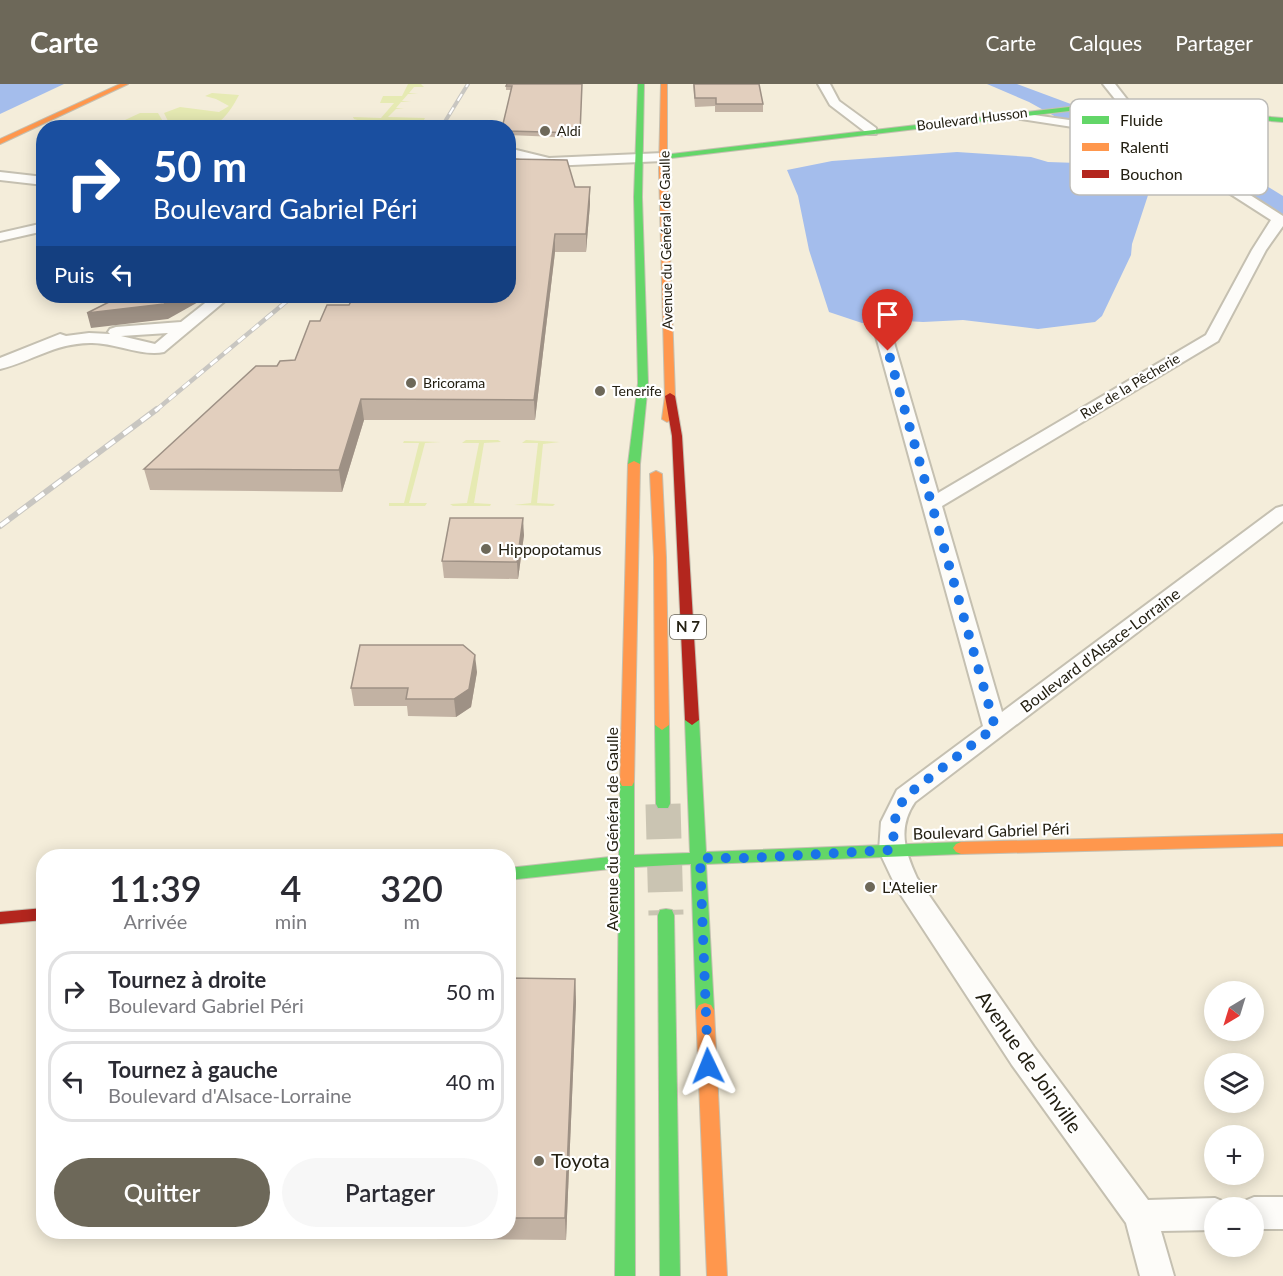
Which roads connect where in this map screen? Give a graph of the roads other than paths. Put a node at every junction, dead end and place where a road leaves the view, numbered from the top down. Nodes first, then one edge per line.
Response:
1 (125, 84) edge
2 (641, 84) edge
3 (664, 84) edge
4 (824, 84) edge
5 (1109, 84) edge
6 (1121, 99) edge
7 (1070, 108) edge
8 (1011, 115) junction
9 (1268, 119) edge
10 (47, 120) edge
11 (1283, 120) edge
12 (1070, 124) edge
13 (36, 125) edge
14 (872, 131) junction
15 (0, 142) edge
16 (516, 154) edge
17 (663, 157) junction
18 (641, 159) junction
19 (0, 176) edge
20 (36, 180) edge
21 (1241, 195) edge
22 (1281, 221) edge
23 (36, 229) edge
24 (0, 237) edge
25 (214, 303) edge
26 (183, 327) junction
27 (882, 329) dead end
28 (46, 345) junction
29 (0, 364) edge
30 (643, 383) junction
31 (670, 396) junction
32 (658, 463) dead end
33 (932, 504) junction
34 (1283, 512) edge
35 (995, 727) junction
36 (663, 804) tunnel mouth
37 (1283, 840) edge
38 (892, 850) junction
39 (700, 858) junction
40 (626, 861) junction
41 (516, 873) edge
42 (36, 915) edge
43 (666, 915) tunnel mouth
44 (0, 918) edge
45 (1264, 1213) edge
46 (1283, 1213) edge
47 (1204, 1214) edge
48 (1140, 1216) junction
49 (625, 1276) edge
50 (670, 1276) edge
51 (717, 1276) edge
52 (1157, 1276) edge

1 - 10 main road
2 - 18 main road, Avenue du Général de Gaulle / N 7
3 - 17 main road, Avenue du Général de Gaulle / N 7
4 - 14 street
5 - 6 street
7 - 8 main road, Boulevard Husson
8 - 12 street
8 - 14 main road, Boulevard Husson
9 - 11 main road, Boulevard Husson
13 - 15 main road
14 - 17 main road, Boulevard Husson
16 - 18 street
17 - 18 street
17 - 31 main road, Avenue du Général de Gaulle / N 7
18 - 30 main road, Avenue du Général de Gaulle / N 7
19 - 20 street
21 - 22 street
22 - 33 street, Rue de la Pêcherie
23 - 24 street
25 - 26 street
26 - 28 street
26 - 28 street
27 - 33 street
28 - 29 street
30 - 31 main road, Avenue du Général de Gaulle / N 7
30 - 40 main road, Avenue du Général de Gaulle / N 7
31 - 39 main road, Avenue du Général de Gaulle / N 7
32 - 36 main road, N 7
33 - 35 street
34 - 35 street, Boulevard d'Alsace-Lorraine
35 - 38 street, Boulevard d'Alsace-Lorraine
37 - 38 main road, Boulevard Gabriel Péri
38 - 39 main road, Boulevard Gabriel Péri
38 - 48 street, Avenue de Joinville
39 - 40 main road, Boulevard Gabriel Péri
39 - 51 main road, Avenue du Général de Gaulle / N 7
40 - 41 main road, Boulevard Gabriel Péri
40 - 49 main road, Avenue du Général de Gaulle / N 7
42 - 44 main road
43 - 50 main road
45 - 46 street
47 - 48 street
48 - 52 street, Avenue de Joinville

